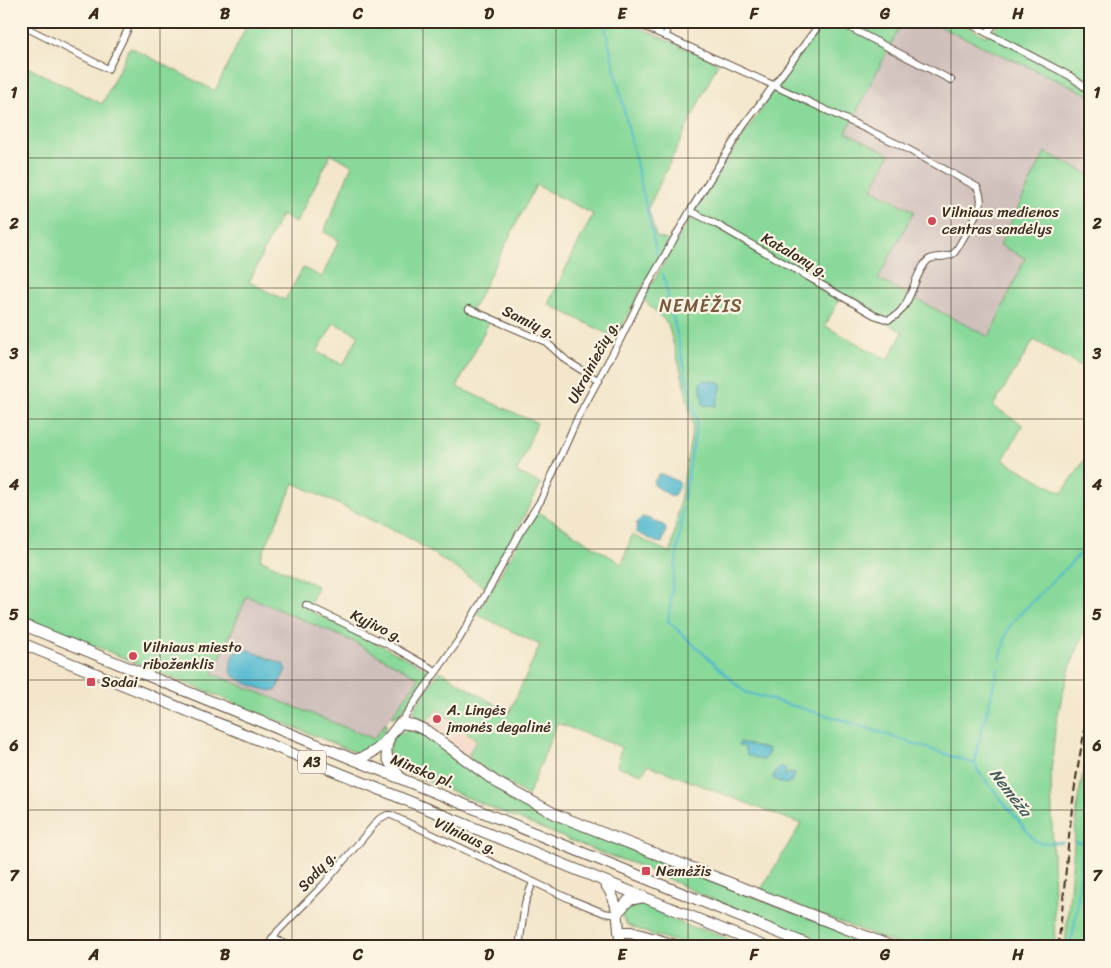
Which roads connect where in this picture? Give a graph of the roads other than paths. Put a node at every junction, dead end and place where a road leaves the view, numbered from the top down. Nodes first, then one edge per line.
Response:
1 (132, 21) edge
2 (632, 21) edge
3 (669, 21) edge
4 (822, 21) edge
5 (837, 21) edge
6 (964, 21) edge
7 (996, 21) edge
8 (21, 25) edge
9 (987, 34) junction
10 (666, 37) junction
11 (951, 80) dead end
12 (774, 85) junction
13 (1090, 91) edge
14 (690, 211) junction
15 (469, 309) dead end
16 (599, 380) junction
17 (306, 605) dead end
18 (21, 624) edge
19 (21, 643) edge
20 (436, 671) junction
21 (400, 723) junction
22 (390, 736) junction
23 (355, 760) junction
24 (401, 779) junction
25 (387, 814) joint
26 (602, 880) junction
27 (533, 882) junction
28 (645, 897) junction
29 (618, 914) junction
30 (619, 932) junction
31 (272, 938) junction
32 (267, 947) edge
33 (292, 947) edge
34 (519, 947) edge
35 (620, 947) edge
36 (682, 947) edge
37 (766, 947) edge
38 (814, 947) edge
39 (893, 947) edge

1 - 8 street
2 - 10 street
3 - 10 street
4 - 12 street, Ukrainiečių g.
5 - 11 street
6 - 9 street
7 - 9 street
9 - 13 street
10 - 12 street
12 - 14 street, Ukrainiečių g.
12 - 14 street, Katalonų g.
14 - 16 street, Ukrainiečių g.
15 - 16 street, Samių g.
16 - 20 street, Ukrainiečių g.
17 - 20 street, Kyjivo g.
18 - 23 highway, Minsko pl. / A3
19 - 26 highway, A3
20 - 21 street, Ukrainiečių g.
21 - 22 highway
21 - 39 highway
22 - 23 highway
22 - 24 highway
23 - 24 highway, Minsko pl. / A3
24 - 38 highway, Minsko pl. / A3
25 - 27 street, Vilniaus g.
25 - 31 street, Sodų g.
26 - 28 highway, A3
26 - 29 highway
27 - 29 street, Vilniaus g.
27 - 34 street
28 - 29 highway
28 - 37 highway, A3
29 - 30 highway
30 - 35 main road
30 - 36 highway
31 - 32 street, Sodų g.
31 - 33 street

